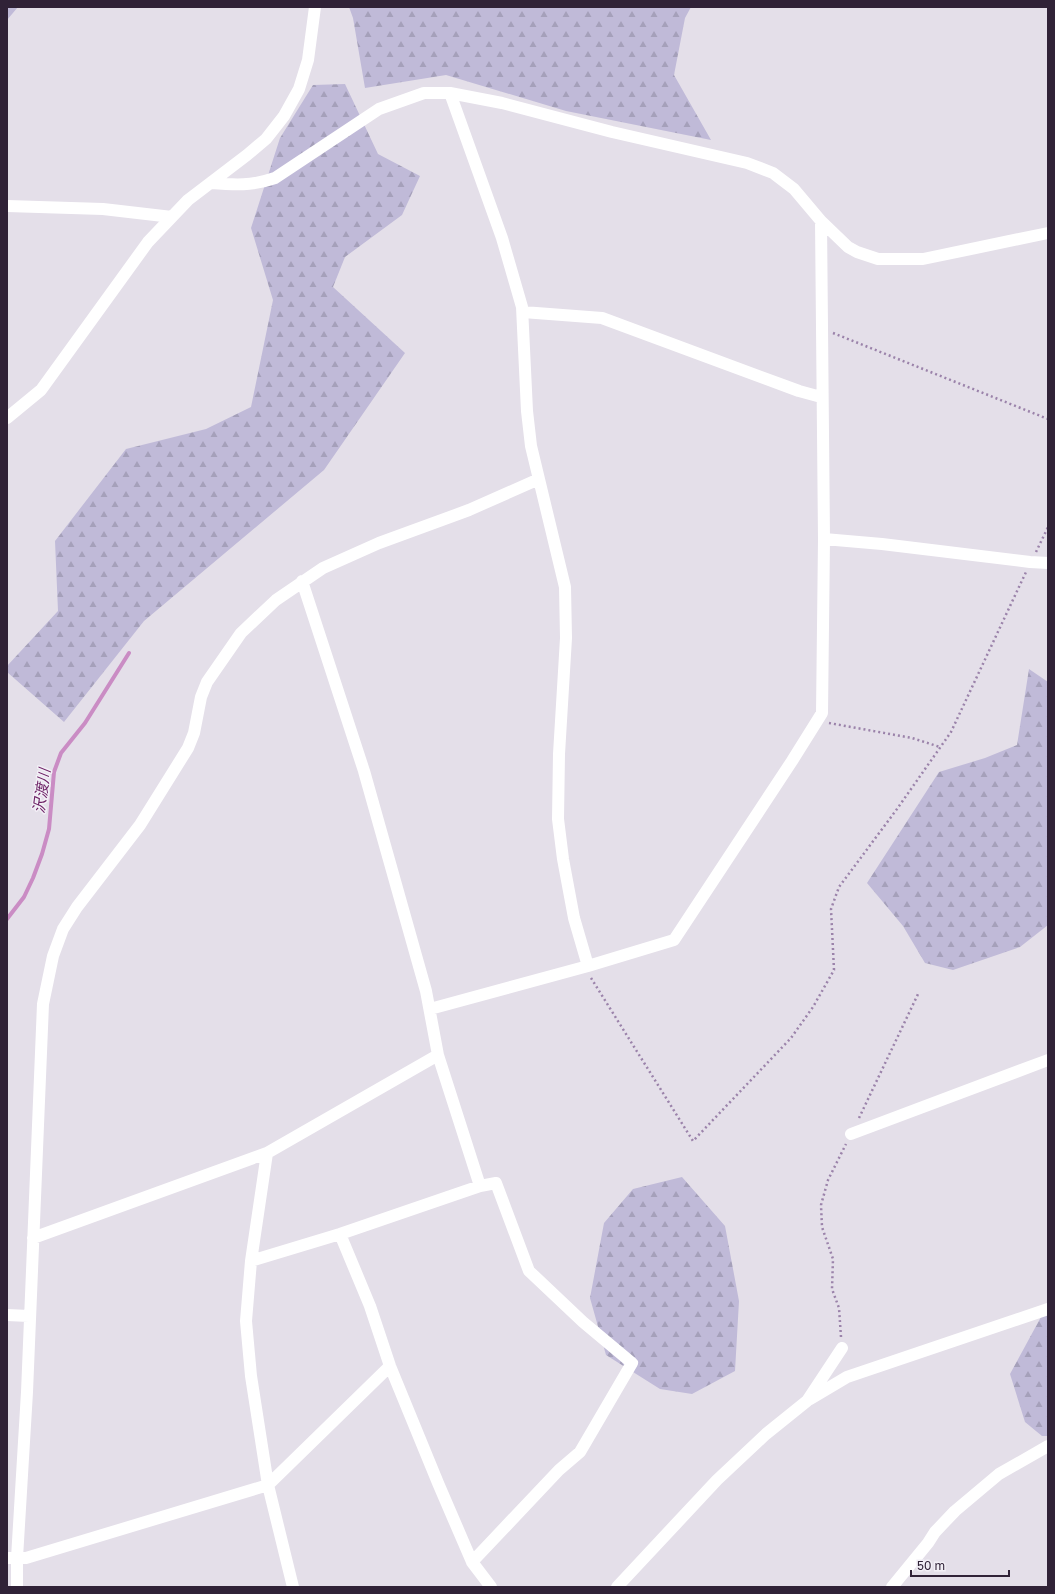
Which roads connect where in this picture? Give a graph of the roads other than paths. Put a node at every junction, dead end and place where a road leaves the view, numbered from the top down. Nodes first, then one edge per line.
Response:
1 (315, 7) edge
2 (450, 93) junction
3 (211, 183) junction
4 (7, 206) edge
5 (172, 217) junction
6 (821, 221) junction
7 (1048, 233) edge
8 (523, 312) junction
9 (821, 397) junction
10 (7, 418) edge
11 (539, 479) junction
12 (824, 539) junction
13 (1048, 563) edge
14 (302, 581) junction
15 (588, 966) junction
16 (430, 1009) junction
17 (438, 1055) junction
18 (1048, 1060) edge
19 (851, 1134) road end
20 (267, 1153) junction
21 (480, 1186) junction
22 (340, 1234) junction
23 (33, 1238) junction
24 (251, 1261) junction
25 (1048, 1309) edge
26 (7, 1314) edge
27 (29, 1316) junction
28 (842, 1348) road end
29 (390, 1366) junction
30 (807, 1400) junction
31 (1048, 1446) edge
32 (268, 1485) junction
33 (12, 1558) edge
34 (472, 1562) junction
35 (17, 1587) edge
36 (293, 1587) edge
37 (491, 1587) edge
38 (617, 1587) edge
39 (892, 1587) edge

1 - 3 street
2 - 3 street
2 - 6 street
2 - 8 street
3 - 5 street
4 - 5 street
5 - 10 street
6 - 7 street
6 - 9 street
8 - 9 street
8 - 11 street
9 - 12 street
11 - 14 street
11 - 15 street
12 - 13 street
12 - 15 street
14 - 16 street
14 - 23 street
15 - 16 street
16 - 17 street
17 - 20 street
17 - 21 street
18 - 19 street
20 - 23 street
20 - 24 street
21 - 22 street
21 - 34 street
22 - 24 street
22 - 29 street
23 - 27 street
24 - 32 street
25 - 30 street
26 - 27 street
27 - 33 street
28 - 30 street
29 - 32 street
29 - 34 street
30 - 38 street
31 - 39 street
32 - 33 street
32 - 36 street
33 - 35 street
34 - 37 street

